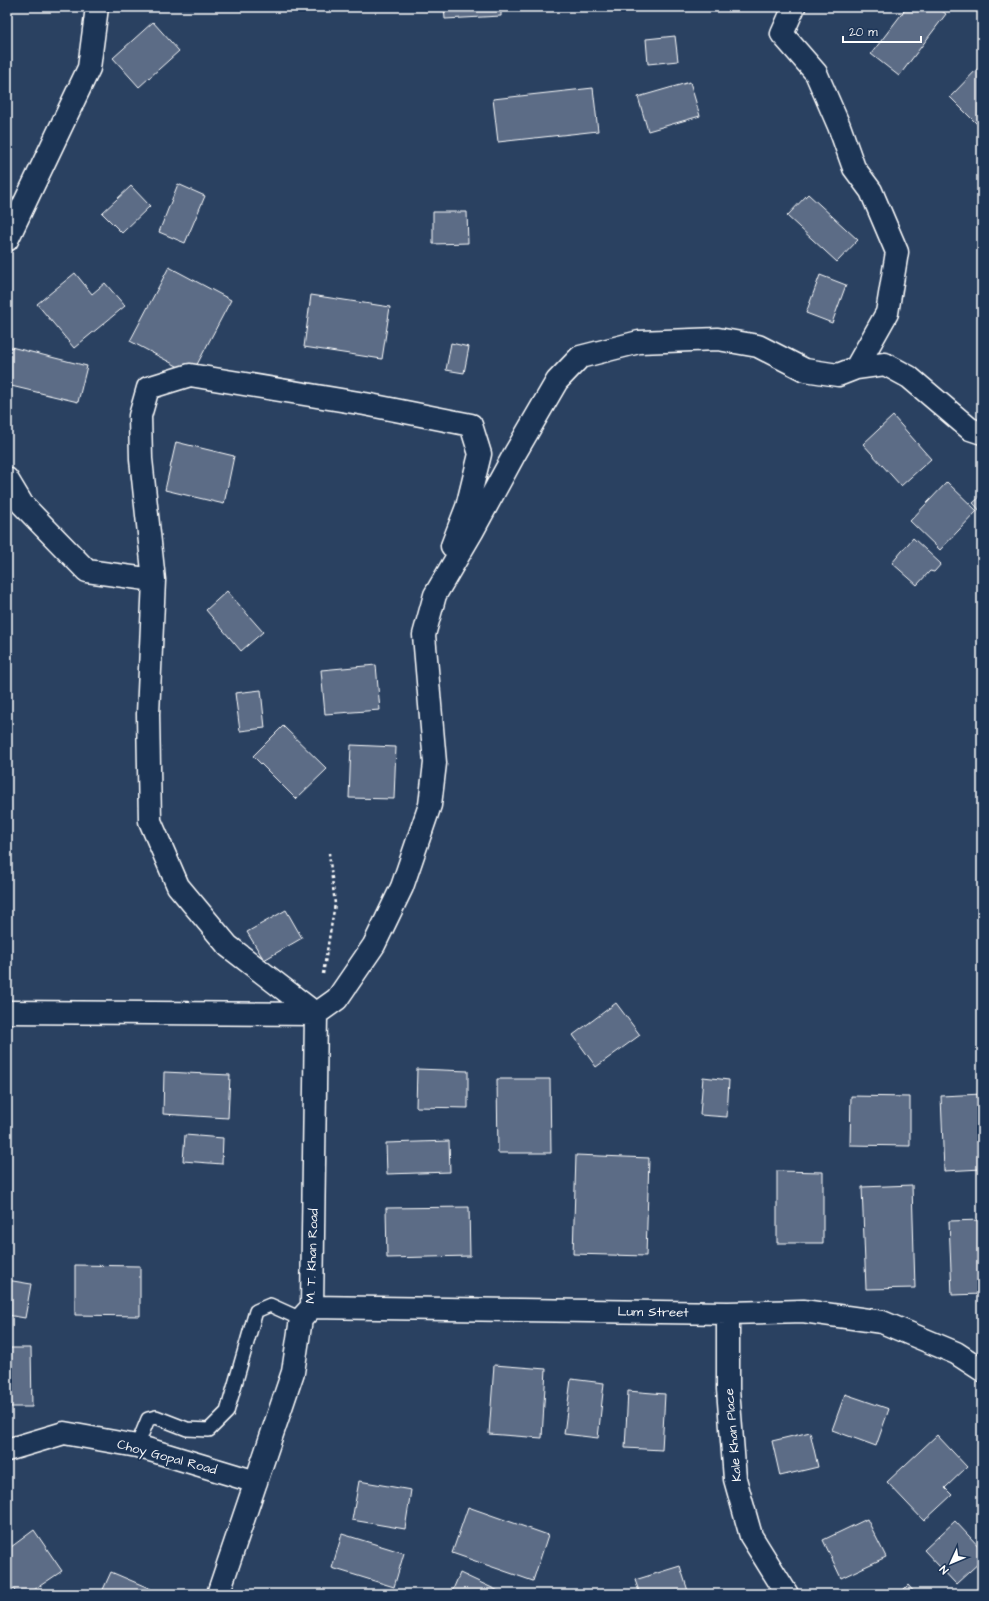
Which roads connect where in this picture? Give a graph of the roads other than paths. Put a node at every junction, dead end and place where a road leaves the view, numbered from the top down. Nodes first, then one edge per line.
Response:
1 (97, 7) edge
2 (794, 7) edge
3 (7, 240) edge
4 (856, 368) junction
5 (982, 433) edge
6 (7, 480) edge
7 (154, 580) junction
8 (434, 595) junction
9 (7, 1012) edge
10 (316, 1014) junction
11 (306, 1313) junction
12 (728, 1313) junction
13 (982, 1370) edge
14 (137, 1446) junction
15 (7, 1450) edge
16 (256, 1482) junction
17 (218, 1594) edge
18 (787, 1594) edge

1 - 3 street
2 - 4 street
4 - 5 street
4 - 8 street
6 - 7 street
7 - 8 street
7 - 10 street
8 - 10 street
9 - 10 street
10 - 11 street, M. T. Khan Road
11 - 12 street, Lum Street
11 - 14 lane
11 - 16 street, M. T. Khan Road
12 - 13 street, Lum Street
12 - 18 street, Kale Khan Place
14 - 15 street, Choy Gopal Road
14 - 16 street, Choy Gopal Road
16 - 17 street, M. T. Khan Road

